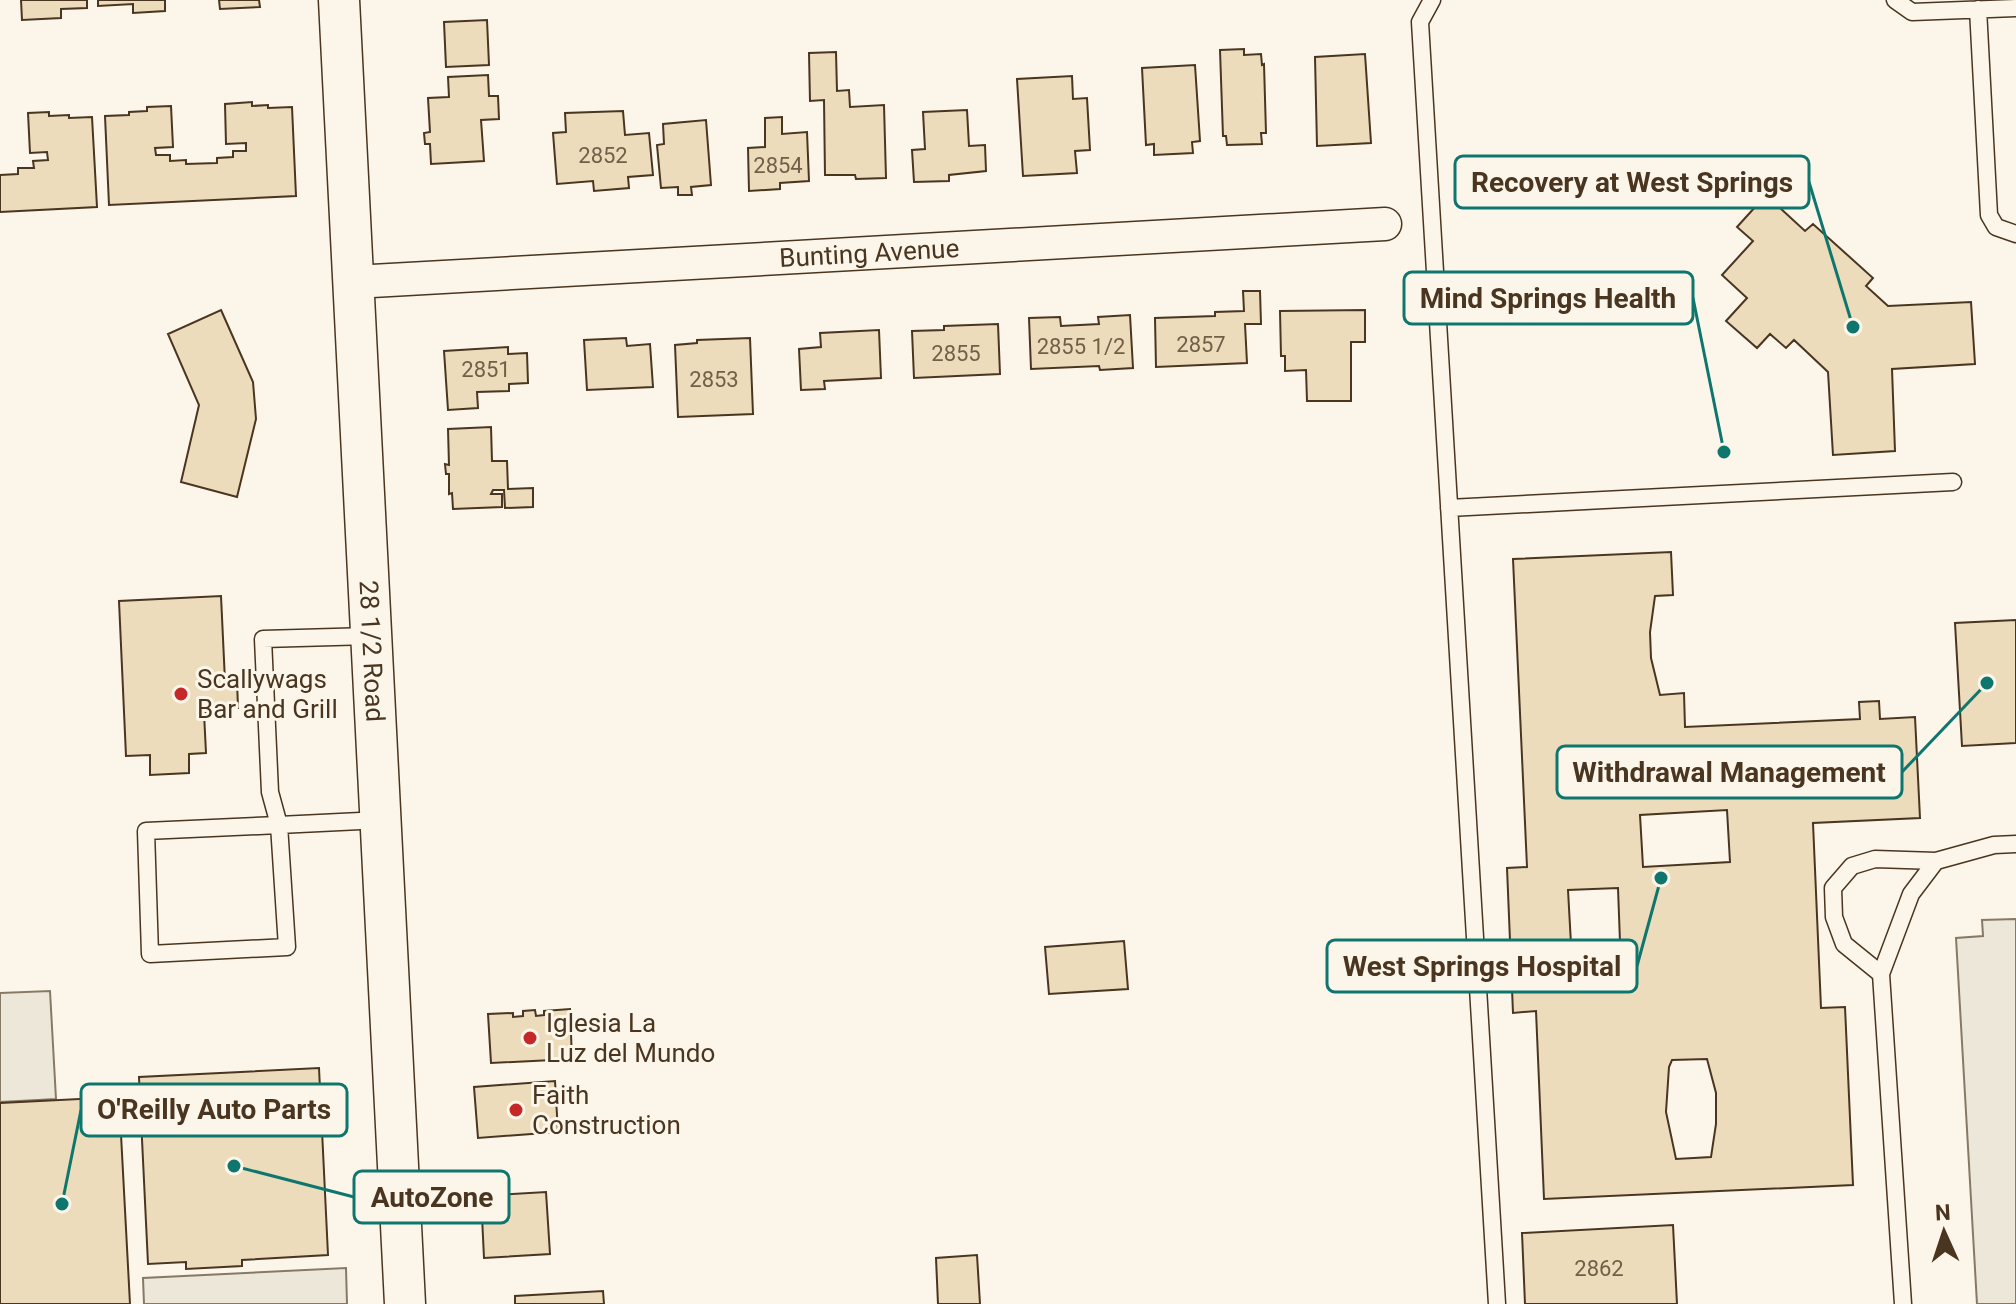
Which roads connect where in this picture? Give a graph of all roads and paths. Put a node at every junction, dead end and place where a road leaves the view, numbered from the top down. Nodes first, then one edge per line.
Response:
1 (339, 0) edge
2 (1432, 0) edge
3 (1895, 0) edge
4 (2016, 8) edge
5 (1978, 9) junction
6 (1385, 224) dead end
7 (2016, 234) edge
8 (354, 282) junction
9 (1953, 482) dead end
10 (1449, 508) junction
11 (372, 636) junction
12 (381, 820) junction
13 (279, 825) junction
14 (2016, 844) edge
15 (1936, 861) junction
16 (1881, 974) junction
17 (405, 1304) edge
18 (1497, 1304) edge
19 (1903, 1304) edge

1 - 8 street, 28 1/2 Road
2 - 10 lane
3 - 5 lane
4 - 5 lane
5 - 7 lane
6 - 8 street, Bunting Avenue
8 - 11 street, 28 1/2 Road
9 - 10 lane
10 - 18 lane
11 - 12 street, 28 1/2 Road
11 - 13 lane
12 - 13 lane
12 - 17 street, 28 1/2 Road
13 - 13 lane
14 - 15 lane
15 - 16 lane
15 - 16 lane
16 - 19 lane

